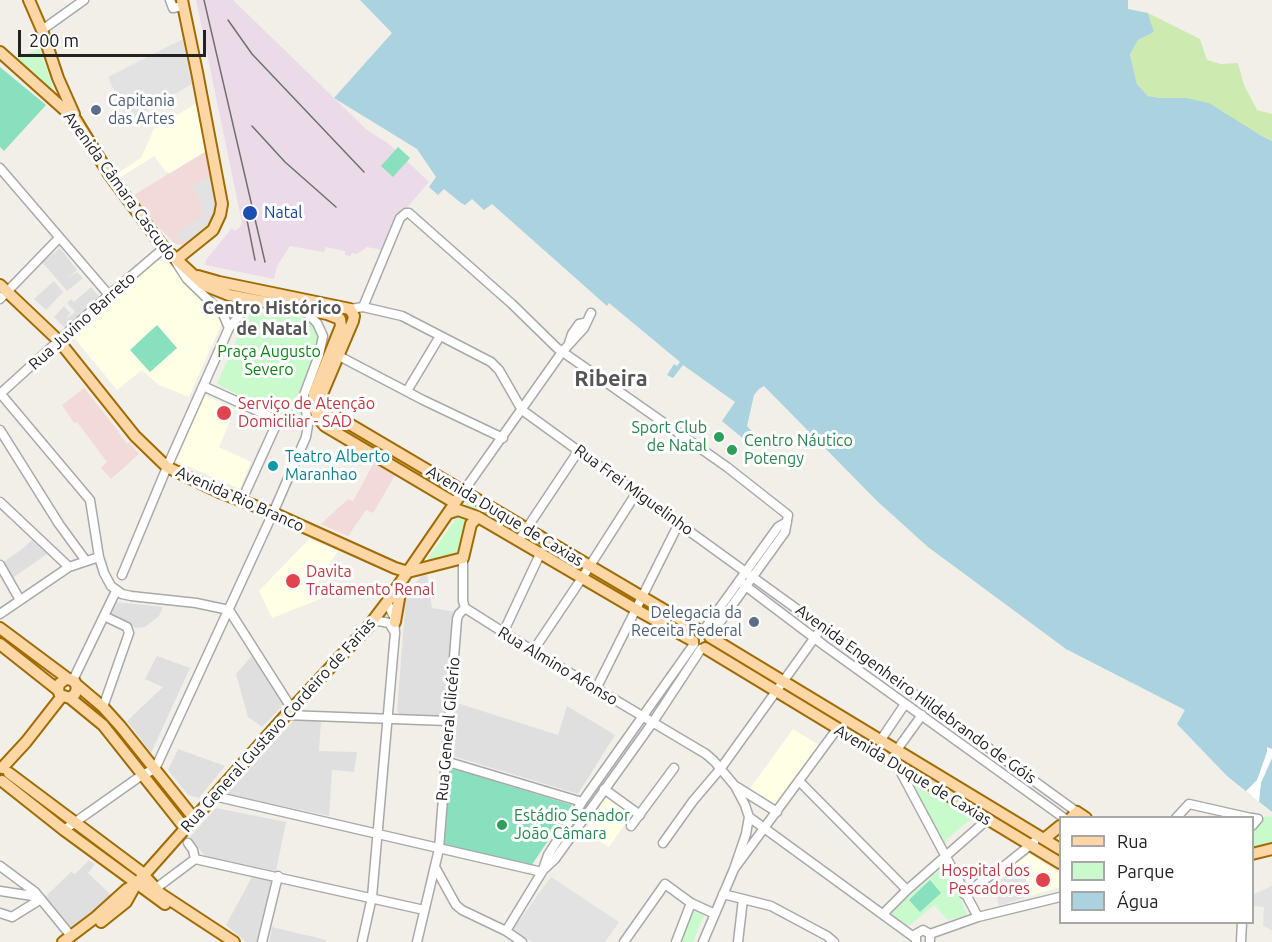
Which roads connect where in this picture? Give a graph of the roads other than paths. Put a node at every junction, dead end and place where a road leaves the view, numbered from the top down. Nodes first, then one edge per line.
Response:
1 (29, 0) edge
2 (84, 0) edge
3 (170, 0) edge
4 (182, 3) edge
5 (42, 30) junction
6 (0, 52) edge
7 (76, 120) junction
8 (0, 168) edge
9 (59, 238) junction
10 (164, 248) junction
11 (177, 259) junction
12 (192, 273) junction
13 (2, 292) edge
14 (109, 295) junction
15 (262, 301) junction
16 (363, 307) junction
17 (303, 309) junction
18 (350, 309) junction
19 (591, 313) dead end
20 (229, 328) junction
21 (440, 336) junction
22 (59, 341) junction
23 (562, 352) junction
24 (339, 356) junction
25 (203, 386) junction
26 (407, 391) junction
27 (0, 394) edge
28 (522, 410) junction
29 (0, 430) edge
30 (503, 438) junction
31 (579, 450) junction
32 (167, 467) junction
33 (637, 492) junction
34 (467, 494) junction
35 (242, 500) junction
36 (0, 502) edge
37 (459, 506) junction
38 (273, 513) junction
39 (476, 518) junction
40 (786, 522) junction
41 (679, 523) junction
42 (525, 530) junction
43 (519, 540) junction
44 (541, 552) junction
45 (99, 557) junction
46 (464, 558) junction
47 (86, 561) junction
48 (0, 565) edge
49 (590, 566) junction
50 (69, 567) junction
51 (745, 572) junction
52 (122, 575) dead end
53 (405, 576) junction
54 (582, 578) junction
55 (753, 578) junction
56 (739, 581) junction
57 (747, 587) junction
58 (116, 591) junction
59 (643, 598) junction
60 (20, 600) junction
61 (387, 602) junction
62 (465, 608) junction
63 (228, 610) junction
64 (637, 610) junction
65 (0, 614) edge
66 (104, 616) junction
67 (371, 623) junction
68 (823, 626) junction
69 (0, 628) edge
70 (395, 628) junction
71 (503, 633) junction
72 (706, 634) junction
73 (834, 635) junction
74 (814, 638) junction
75 (0, 644) edge
76 (698, 646) junction
77 (825, 646) junction
78 (30, 650) junction
79 (532, 651) junction
80 (21, 661) junction
81 (750, 662) junction
82 (743, 672) junction
83 (893, 678) junction
84 (72, 681) junction
85 (783, 682) junction
86 (596, 689) junction
87 (885, 689) junction
88 (776, 692) junction
89 (63, 695) junction
90 (925, 700) junction
91 (905, 704) junction
92 (103, 707) junction
93 (289, 712) junction
94 (919, 714) junction
95 (644, 716) junction
96 (387, 720) junction
97 (448, 721) junction
98 (653, 722) junction
99 (837, 729) junction
100 (880, 741) junction
101 (896, 751) junction
102 (993, 751) junction
103 (445, 761) junction
104 (986, 761) junction
105 (897, 765) junction
106 (605, 768) junction
107 (674, 768) dead end
108 (721, 768) junction
109 (148, 772) junction
110 (2, 774) edge
111 (613, 776) junction
112 (800, 782) junction
113 (735, 786) junction
114 (603, 789) junction
115 (214, 796) junction
116 (582, 802) junction
117 (777, 812) junction
118 (640, 814) junction
119 (1061, 816) edge
120 (1078, 816) edge
121 (1178, 816) edge
122 (1237, 816) edge
123 (193, 817) junction
124 (748, 817) junction
125 (988, 819) junction
126 (73, 822) junction
127 (631, 826) dead end
128 (184, 827) junction
129 (1059, 827) edge
130 (764, 829) junction
131 (63, 830) junction
132 (377, 835) junction
133 (1041, 838) junction
134 (188, 843) dead end
135 (663, 843) dead end
136 (1031, 845) junction
137 (1059, 848) edge
138 (439, 849) junction
139 (1272, 849) edge
140 (1254, 854) edge
141 (945, 858) junction
142 (195, 859) junction
143 (1059, 862) edge
144 (0, 866) edge
145 (435, 867) junction
146 (734, 869) junction
147 (542, 872) junction
148 (144, 875) junction
149 (278, 876) junction
150 (136, 884) junction
151 (907, 890) junction
152 (0, 891) edge
153 (152, 891) junction
154 (723, 894) junction
155 (964, 894) junction
156 (372, 897) junction
157 (1059, 897) edge
158 (40, 898) junction
159 (743, 899) junction
160 (126, 902) junction
161 (691, 903) junction
162 (424, 910) junction
163 (0, 913) edge
164 (715, 914) junction
165 (883, 914) junction
166 (978, 917) junction
167 (1242, 924) edge
168 (506, 931) junction
169 (930, 938) edge
170 (69, 940) edge
171 (914, 940) edge
172 (223, 942) edge
173 (234, 942) edge
174 (262, 942) edge
175 (362, 942) edge
176 (417, 942) edge
177 (522, 942) edge
178 (624, 942) edge
179 (676, 942) edge
180 (703, 942) edge
181 (738, 942) edge
182 (834, 942) edge
183 (1241, 942) edge

1 - 5 main road
2 - 5 street
3 - 4 street
4 - 11 main road
5 - 7 main road
6 - 7 main road, Avenida Câmara Cascudo
7 - 10 main road, Avenida Câmara Cascudo
8 - 9 street
9 - 13 street
9 - 14 street
10 - 11 main road, Avenida Câmara Cascudo
10 - 14 street, Rua Juvino Barreto
11 - 12 main road
11 - 20 street, Avenida Câmara Cascudo
12 - 15 main road
12 - 18 main road
13 - 22 main road, Avenida Rio Branco
14 - 22 street, Rua Juvino Barreto
15 - 17 main road
15 - 20 street
16 - 18 street
16 - 21 street
16 - 23 street
17 - 37 main road, Avenida Duque de Caxias
17 - 38 street
18 - 24 main road
19 - 23 street
20 - 25 street
21 - 26 street
21 - 28 street
22 - 27 street, Rua Juvino Barreto
22 - 32 main road, Avenida Rio Branco
23 - 28 street
23 - 40 street
24 - 26 street
24 - 34 main road, Avenida Duque de Caxias
25 - 32 street
25 - 35 street
26 - 30 street
27 - 45 street
28 - 30 street
28 - 31 street, Rua Frei Miguelinho
29 - 47 street
30 - 34 street
31 - 33 street, Rua Frei Miguelinho
31 - 42 street
32 - 35 main road, Avenida Rio Branco
32 - 52 street
33 - 41 street, Rua Frei Miguelinho
33 - 49 street
34 - 37 main road, Rua General Gustavo Cordeiro de Farias
34 - 42 main road, Avenida Duque de Caxias
35 - 38 main road, Avenida Rio Branco
36 - 50 street
37 - 39 main road, Avenida Duque de Caxias
37 - 53 main road, Rua General Gustavo Cordeiro de Farias
38 - 53 main road, Avenida Rio Branco
38 - 63 street
39 - 43 main road, Avenida Duque de Caxias
39 - 46 main road, Rua General Glicério
40 - 51 street
40 - 55 street
41 - 51 street, Rua Frei Miguelinho
41 - 59 street
42 - 43 street
42 - 49 main road, Avenida Duque de Caxias
43 - 44 main road, Avenida Duque de Caxias
44 - 54 main road, Avenida Duque de Caxias
44 - 71 street
45 - 47 street
45 - 58 street
46 - 53 main road
46 - 62 street, Rua General Glicério
47 - 50 street
48 - 60 street
49 - 54 street
49 - 59 main road, Avenida Duque de Caxias
50 - 60 street
51 - 55 street, Avenida Engenheiro Hildebrando de Góis
51 - 56 street
53 - 61 main road, Rua General Gustavo Cordeiro de Farias
53 - 70 main road
54 - 64 main road, Avenida Duque de Caxias
54 - 79 street
55 - 57 street
55 - 68 street, Avenida Engenheiro Hildebrando de Góis
56 - 57 street, Avenida Engenheiro Hildebrando de Góis
56 - 72 street
57 - 72 street
57 - 74 street, Avenida Engenheiro Hildebrando de Góis
58 - 63 street
58 - 66 street
59 - 64 street
59 - 72 main road, Avenida Duque de Caxias
60 - 65 street
61 - 67 main road, Rua General Gustavo Cordeiro de Farias
61 - 70 street
62 - 71 street, Rua Almino Afonso
62 - 97 street, Rua General Glicério
63 - 93 street
63 - 109 street
64 - 76 main road, Avenida Duque de Caxias
64 - 86 street
66 - 84 street
66 - 92 street
67 - 70 street
67 - 93 main road, Rua General Gustavo Cordeiro de Farias
68 - 73 street, Avenida Engenheiro Hildebrando de Góis
68 - 74 street
69 - 78 main road
70 - 96 street
71 - 79 street, Rua Almino Afonso
72 - 76 main road
72 - 76 main road
72 - 81 main road, Avenida Duque de Caxias
73 - 77 street
73 - 83 street, Avenida Engenheiro Hildebrando de Góis
74 - 77 street, Avenida Engenheiro Hildebrando de Góis
74 - 85 street
75 - 80 main road
76 - 82 main road, Avenida Duque de Caxias
76 - 95 street
76 - 98 street
77 - 87 street, Avenida Engenheiro Hildebrando de Góis
78 - 80 main road
78 - 84 main road
79 - 86 street, Rua Almino Afonso
80 - 89 main road
81 - 82 main road
81 - 85 main road, Avenida Duque de Caxias
82 - 88 main road, Avenida Duque de Caxias
83 - 87 street
83 - 90 street, Avenida Engenheiro Hildebrando de Góis
84 - 89 main road
84 - 89 main road
84 - 92 main road
85 - 88 street
85 - 100 main road, Avenida Duque de Caxias
86 - 95 street, Rua Almino Afonso
87 - 91 street, Avenida Engenheiro Hildebrando de Góis
88 - 99 main road, Avenida Duque de Caxias
88 - 108 street
89 - 109 main road
89 - 110 main road
90 - 94 street
90 - 102 street, Avenida Engenheiro Hildebrando de Góis
91 - 94 street, Avenida Engenheiro Hildebrando de Góis
91 - 100 street
92 - 109 main road
93 - 96 street
93 - 115 main road, Rua General Gustavo Cordeiro de Farias
94 - 101 street
94 - 104 street, Avenida Engenheiro Hildebrando de Góis
95 - 98 street, Rua Almino Afonso
95 - 106 street
96 - 97 street
96 - 132 street
97 - 103 street, Rua General Glicério
98 - 108 street, Rua Almino Afonso
98 - 111 street
99 - 105 main road, Avenida Duque de Caxias
99 - 112 street
100 - 101 main road, Avenida Duque de Caxias
101 - 133 main road, Avenida Duque de Caxias
102 - 104 street
102 - 120 street, Avenida Engenheiro Hildebrando de Góis
103 - 116 street
103 - 138 street, Rua General Glicério
104 - 119 street, Avenida Engenheiro Hildebrando de Góis
105 - 125 main road, Avenida Duque de Caxias
105 - 141 street
106 - 111 street
106 - 116 street
107 - 118 street
108 - 113 street, Rua Almino Afonso
108 - 135 street
109 - 123 main road
109 - 126 street
109 - 128 main road
110 - 126 main road
110 - 131 main road
111 - 114 street
112 - 117 street
112 - 151 street
113 - 117 street
113 - 124 street
114 - 118 street
114 - 147 street
115 - 123 main road, Rua General Gustavo Cordeiro de Farias
115 - 132 street
116 - 147 street
117 - 130 street
118 - 127 street
121 - 122 street
123 - 128 main road, Rua General Gustavo Cordeiro de Farias
124 - 130 street
124 - 146 street
125 - 136 main road, Avenida Duque de Caxias
125 - 141 street
126 - 131 street
126 - 148 main road
128 - 148 main road, Rua General Gustavo Cordeiro de Farias
129 - 133 main road
130 - 146 street
130 - 165 street
131 - 150 main road
132 - 138 street
132 - 156 street
133 - 136 street
133 - 137 main road, Avenida Duque de Caxias
134 - 142 street
136 - 143 main road, Avenida Duque de Caxias
136 - 155 street
138 - 145 street, Rua General Glicério
138 - 147 street
139 - 140 main road
141 - 151 street
141 - 155 street
142 - 149 street
142 - 153 street
144 - 158 street
145 - 162 street, Rua General Glicério
145 - 168 street
146 - 154 street
147 - 168 street
148 - 150 main road, Rua General Gustavo Cordeiro de Farias
148 - 153 main road
149 - 156 street
149 - 174 street
150 - 153 main road
150 - 160 main road, Rua General Gustavo Cordeiro de Farias
150 - 170 main road, Rua General Gustavo Cordeiro de Farias
151 - 165 street
152 - 158 street
153 - 160 main road
153 - 172 main road
153 - 173 main road
154 - 159 street
154 - 164 street
155 - 166 street
156 - 162 street
156 - 175 street
157 - 166 street
158 - 163 street
158 - 170 street
159 - 181 street
159 - 182 street
160 - 170 main road, Rua General Gustavo Cordeiro de Farias
161 - 164 street
161 - 178 street
161 - 179 street
162 - 176 street, Rua General Glicério
164 - 180 street
165 - 171 street
166 - 169 street
167 - 183 street
168 - 177 street
169 - 171 street

